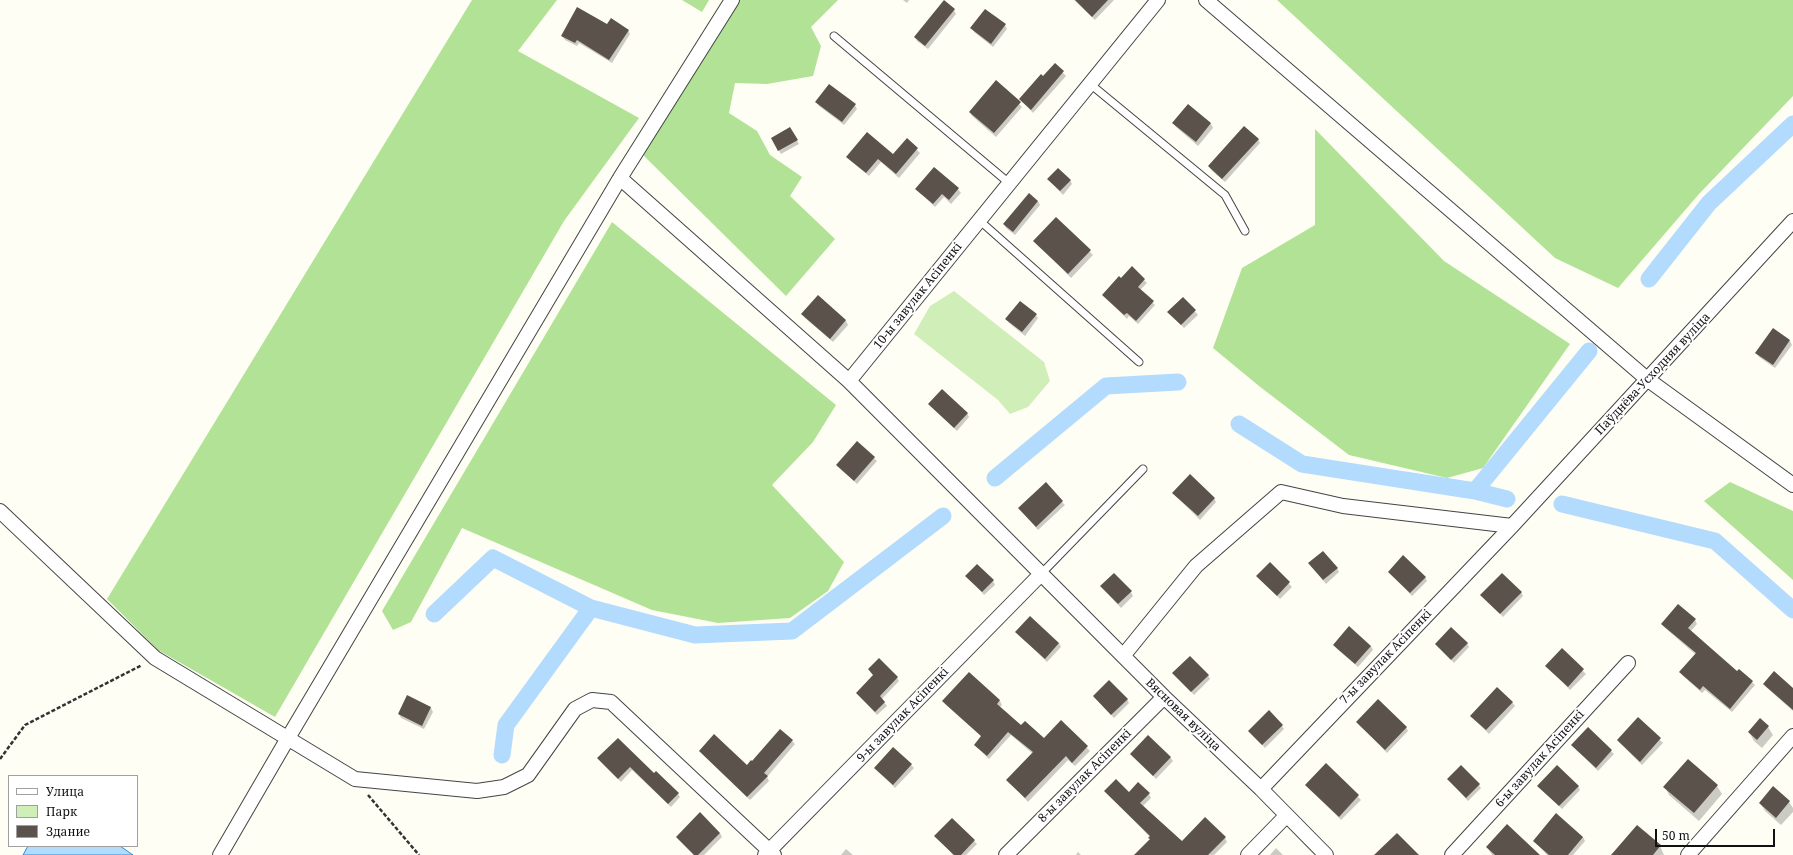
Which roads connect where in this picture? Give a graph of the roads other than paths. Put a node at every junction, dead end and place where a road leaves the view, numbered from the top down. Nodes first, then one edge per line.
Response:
1 (732, 0) edge
2 (1158, 0) edge
3 (1206, 0) edge
4 (834, 36) dead end
5 (1090, 83) junction
6 (620, 178) junction
7 (1009, 183) junction
8 (979, 220) junction
9 (1793, 221) edge
10 (1245, 231) dead end
11 (1139, 362) dead end
12 (1648, 379) junction
13 (849, 381) junction
14 (1143, 469) dead end
15 (1793, 485) edge
16 (0, 511) edge
17 (1512, 526) junction
18 (1041, 574) junction
19 (1123, 656) junction
20 (1628, 663) dead end
21 (1164, 697) junction
22 (1793, 736) edge
23 (288, 738) junction
24 (1260, 789) junction
25 (1286, 816) junction
26 (770, 854) edge
27 (220, 855) edge
28 (1006, 855) edge
29 (1248, 855) edge
30 (1326, 855) edge
31 (1452, 855) edge
32 (1688, 855) edge

1 - 6 street
2 - 5 street, 10-ы завулак Асіпенкі
3 - 12 street
4 - 7 lane
5 - 7 street, 10-ы завулак Асіпенкі
5 - 10 lane
6 - 13 street
6 - 23 street
7 - 8 street, 10-ы завулак Асіпенкі
8 - 11 lane
8 - 13 street, 10-ы завулак Асіпенкі
9 - 12 street, Паўднёва-Усходняя вуліца
12 - 15 street
12 - 17 street, Паўднёва-Усходняя вуліца
13 - 18 street
14 - 18 lane
16 - 23 street
17 - 19 street
17 - 24 street, 7-ы завулак Асіпенкі
18 - 19 street, Вясновая вуліца
18 - 26 street, 9-ы завулак Асіпенкі
19 - 21 street, Вясновая вуліца
20 - 31 street, 6-ы завулак Асіпенкі
21 - 24 street, Вясновая вуліца
21 - 28 street, 8-ы завулак Асіпенкі
22 - 32 street
23 - 26 street
23 - 27 street
24 - 25 street, Вясновая вуліца
25 - 29 street
25 - 30 street, Вясновая вуліца

